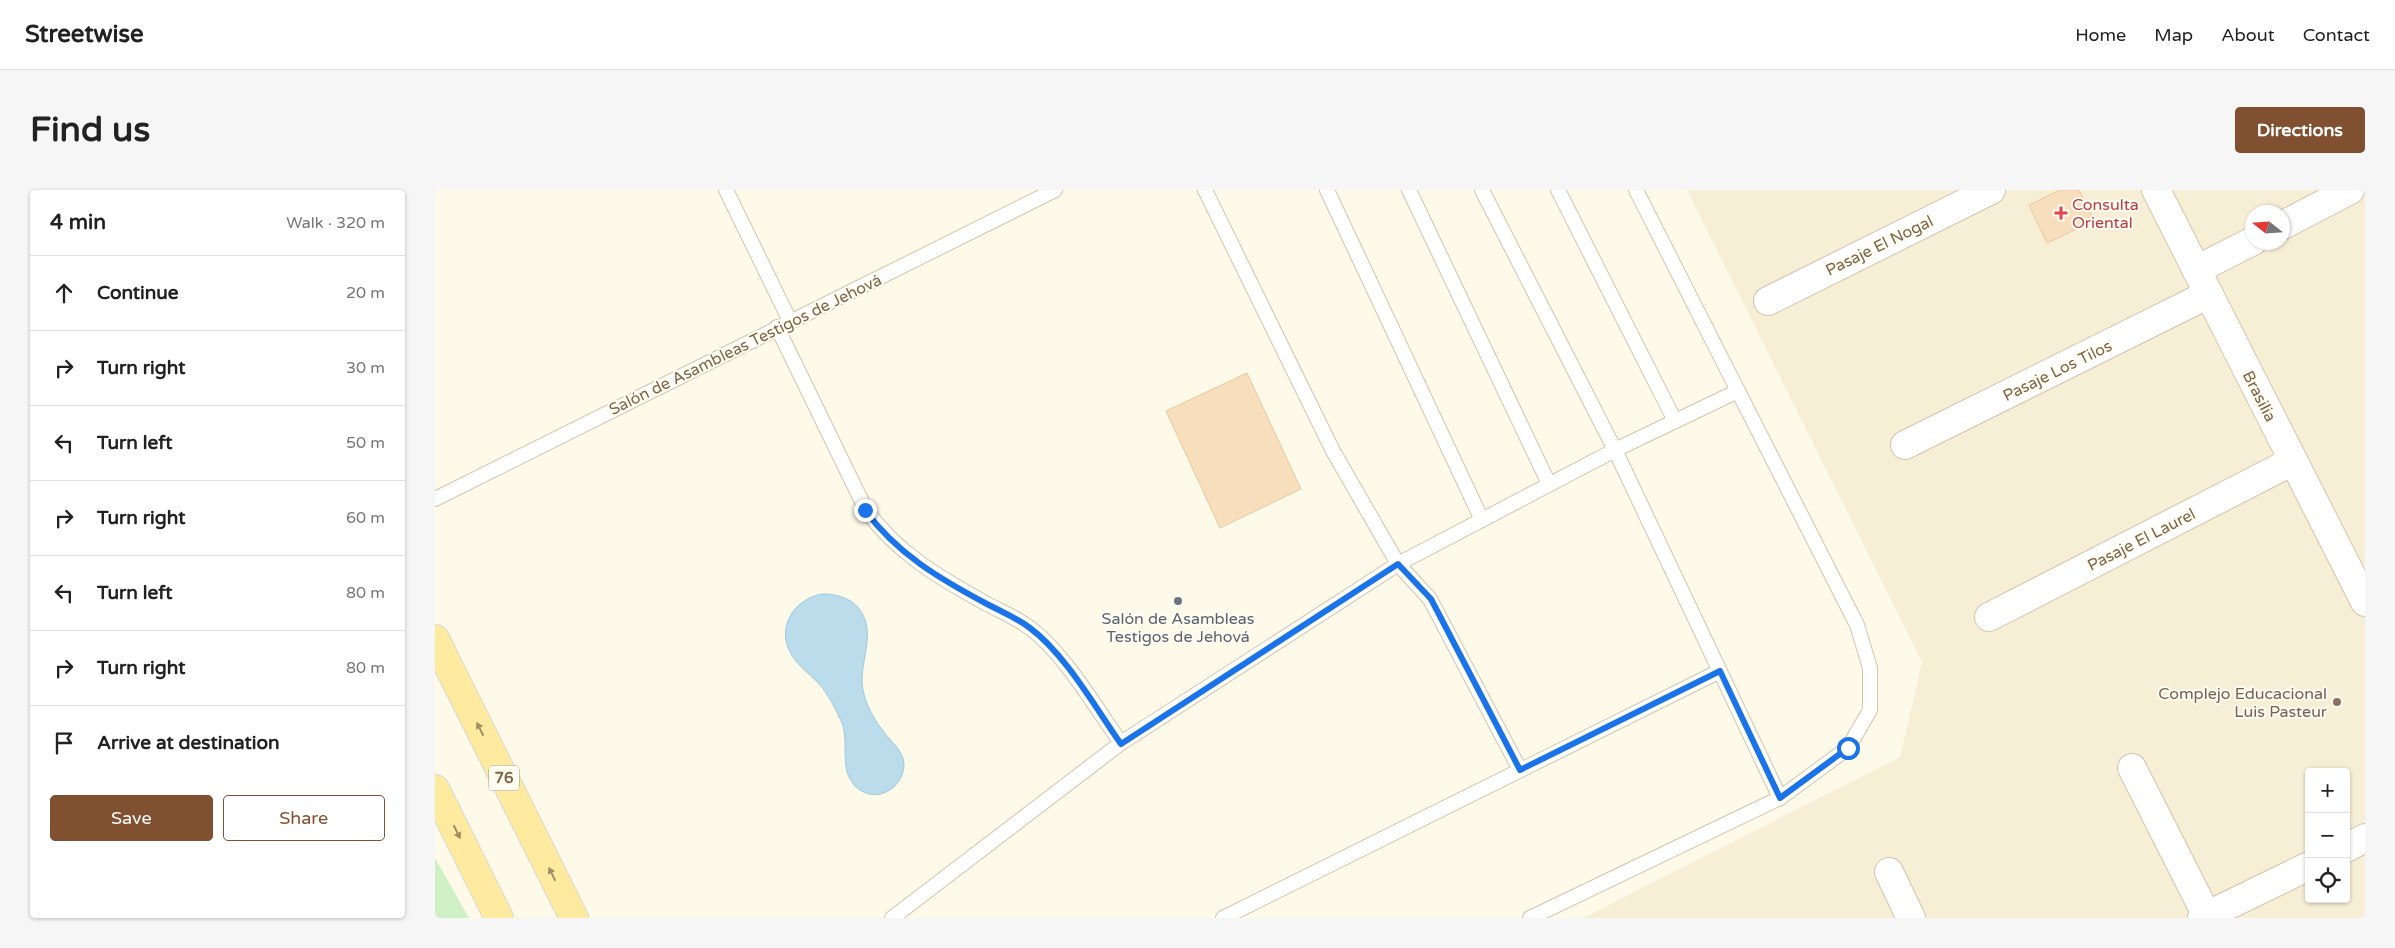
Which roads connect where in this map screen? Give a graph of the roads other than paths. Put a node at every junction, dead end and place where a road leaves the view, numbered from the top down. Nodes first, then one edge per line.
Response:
1 (727, 190) edge
2 (1055, 190) edge
3 (1205, 190) edge
4 (1327, 190) edge
5 (1409, 190) edge
6 (1481, 190) edge
7 (1559, 190) edge
8 (1637, 190) edge
9 (1991, 190) edge
10 (2155, 190) edge
11 (2350, 190) edge
12 (2290, 221) edge
13 (2245, 245) edge
14 (2196, 270) junction
15 (2209, 294) junction
16 (1768, 301) dead end
17 (783, 324) junction
18 (1738, 391) junction
19 (1675, 421) junction
20 (1905, 445) dead end
21 (1615, 450) junction
22 (2293, 461) junction
23 (1549, 484) junction
24 (435, 499) edge
25 (1481, 520) junction
26 (1398, 564) junction
27 (2365, 602) edge
28 (1989, 617) dead end
29 (435, 638) edge
30 (1720, 671) junction
31 (1121, 744) junction
32 (2132, 768) dead end
33 (1520, 770) junction
34 (435, 789) edge
35 (1780, 798) junction
36 (2365, 838) edge
37 (2350, 846) edge
38 (2305, 868) edge
39 (1889, 872) dead end
40 (2205, 917) edge
41 (499, 918) edge
42 (574, 918) edge
43 (892, 918) edge
44 (1223, 918) edge
45 (1530, 918) edge
46 (1911, 918) edge

1 - 17 lane
2 - 17 lane, Salón de Asambleas Testigos de Jehová
3 - 26 lane
4 - 25 lane
5 - 23 lane
6 - 21 lane
7 - 19 lane
8 - 18 lane
9 - 16 street, Pasaje El Nogal
10 - 14 street, Brasilia
11 - 12 street
13 - 14 street
14 - 15 street, Brasilia
15 - 20 street, Pasaje Los Tilos
15 - 22 street, Brasilia
17 - 24 lane, Salón de Asambleas Testigos de Jehová
17 - 31 lane
18 - 19 lane
18 - 35 lane
19 - 21 lane
21 - 23 lane
21 - 30 lane
22 - 27 street, Brasilia
22 - 28 street, Pasaje El Laurel
23 - 25 lane
25 - 26 lane
26 - 31 lane
26 - 33 lane
42 -> 29 main road, 76
30 - 33 lane
30 - 35 lane
31 - 43 lane
32 - 40 street
33 - 44 lane
34 -> 41 main road
35 - 45 lane
36 - 37 street
38 - 40 street
39 - 46 street

